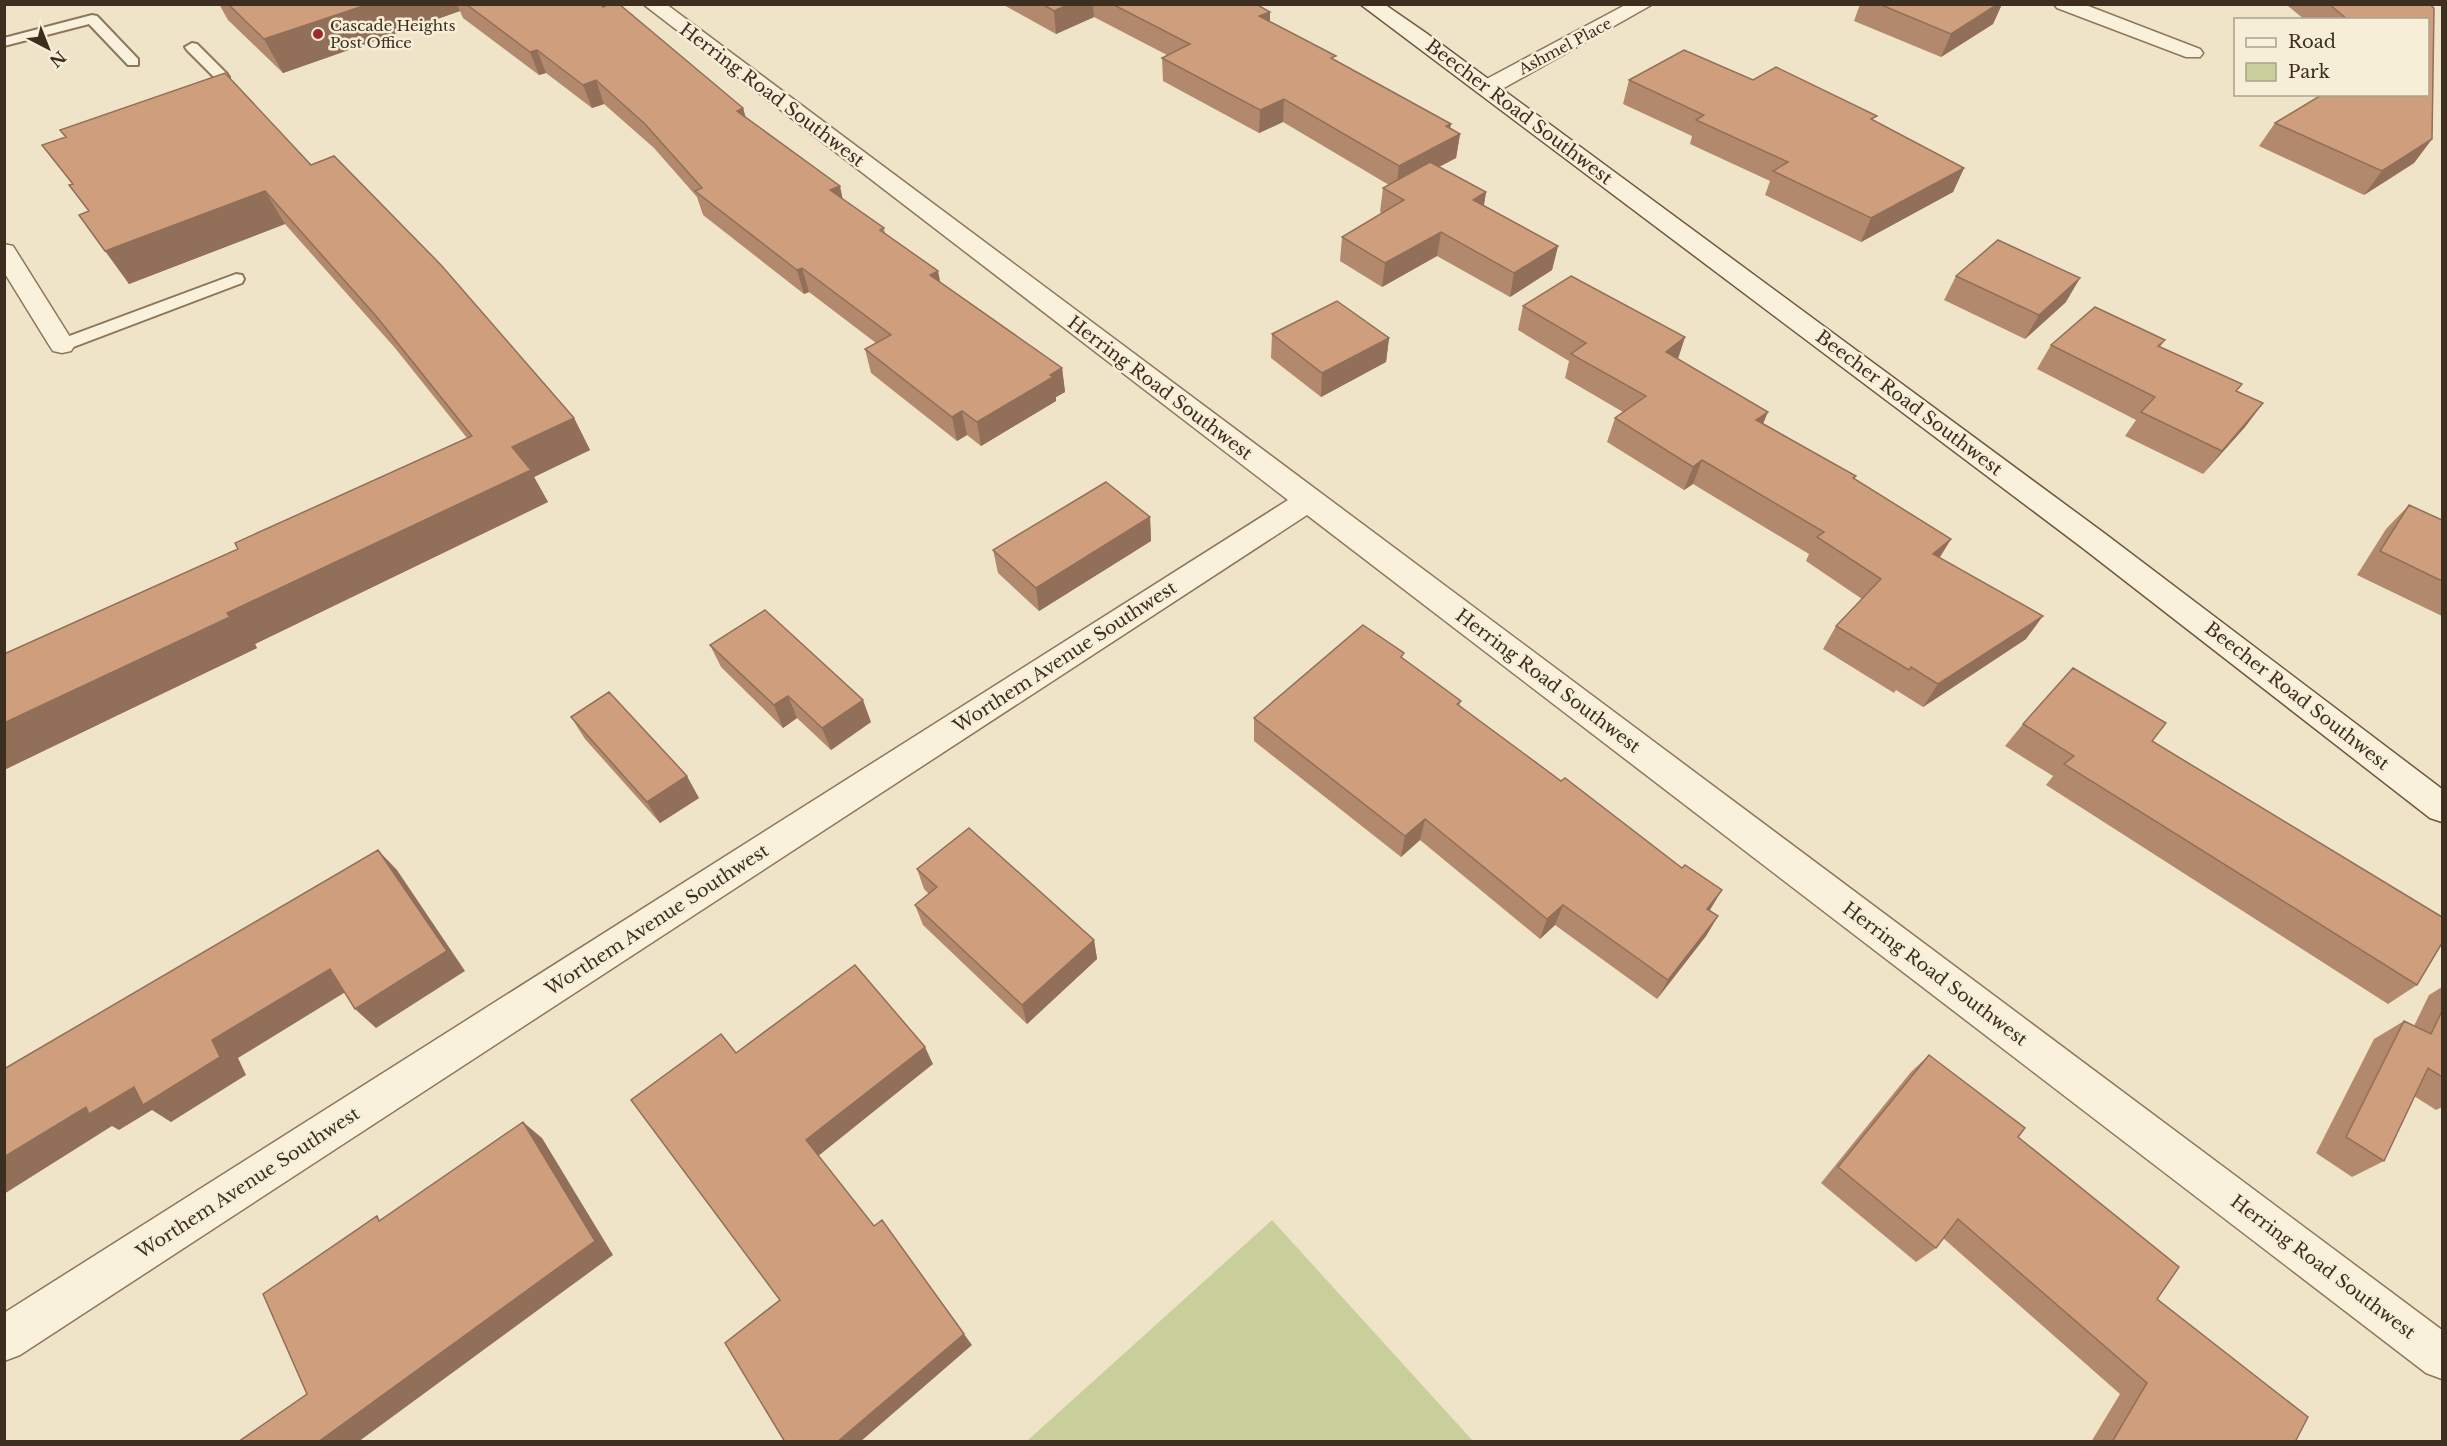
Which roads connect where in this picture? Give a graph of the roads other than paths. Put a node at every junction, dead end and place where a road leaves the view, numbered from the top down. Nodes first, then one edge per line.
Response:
1 (653, 4) edge
2 (1370, 4) edge
3 (1643, 4) edge
4 (2064, 4) edge
5 (4, 42) edge
6 (192, 47) dead end
7 (2193, 53) dead end
8 (134, 62) dead end
9 (222, 77) edge
10 (1487, 88) junction
11 (4, 252) edge
12 (236, 279) dead end
13 (62, 345) joint
14 (1309, 500) junction
15 (2442, 808) edge
16 (4, 1339) edge
17 (2442, 1357) edge

1 - 14 street, Herring Road Southwest
2 - 10 street, Beecher Road Southwest
3 - 10 street, Ashmel Place
4 - 7 street
5 - 8 lane
6 - 9 lane
10 - 15 street, Beecher Road Southwest
11 - 13 street
12 - 13 lane
14 - 16 street, Worthem Avenue Southwest
14 - 17 street, Herring Road Southwest

